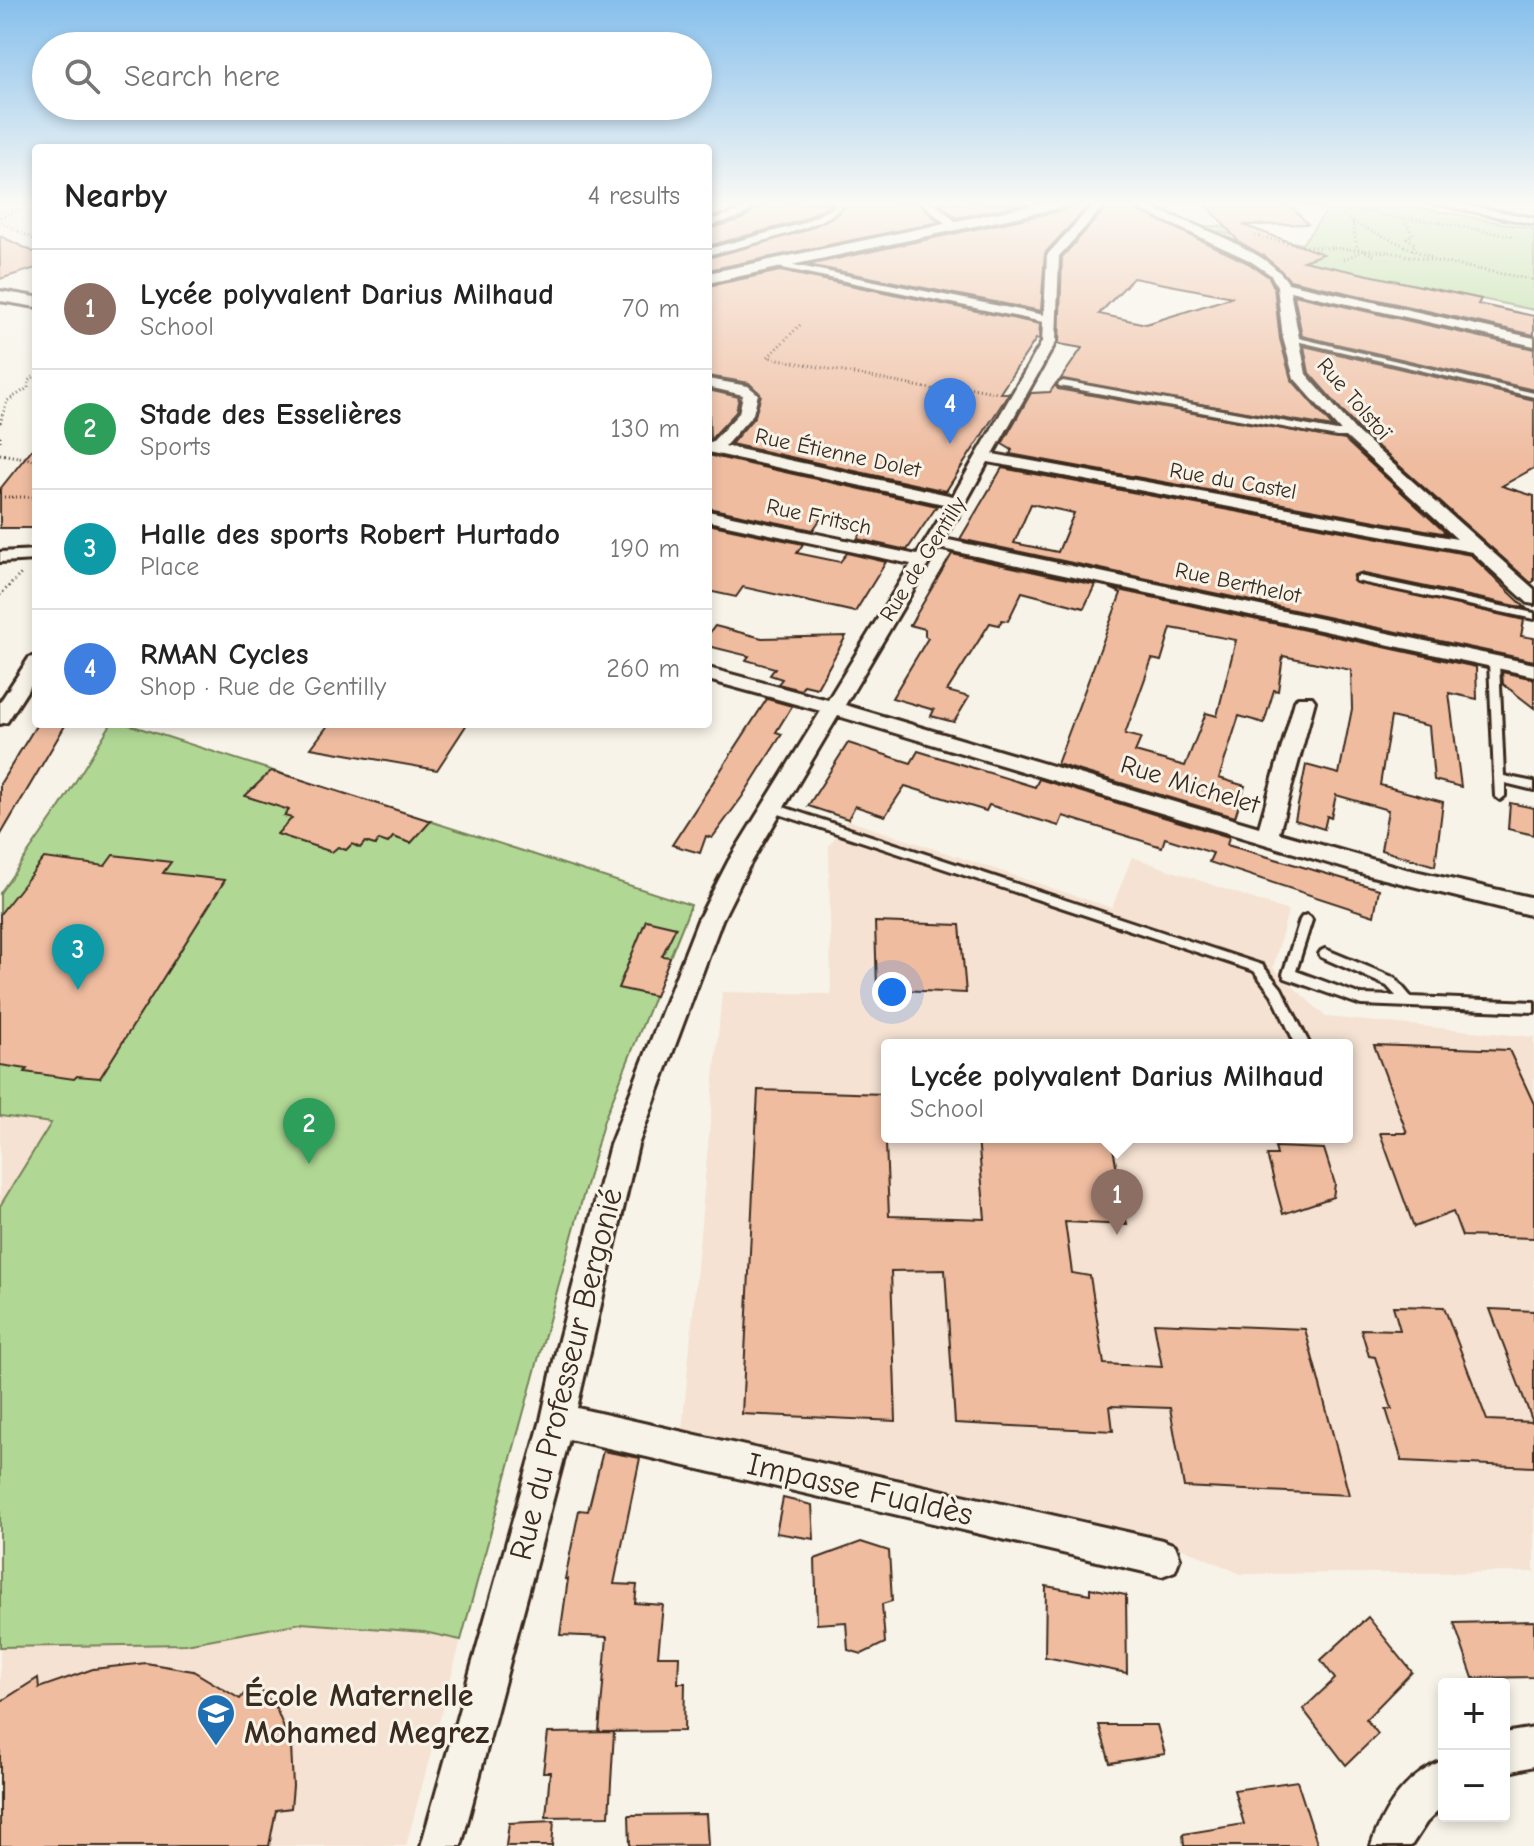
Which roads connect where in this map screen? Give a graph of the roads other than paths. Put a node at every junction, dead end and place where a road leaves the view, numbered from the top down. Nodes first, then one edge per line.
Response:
1 (896, 289) edge
2 (1052, 289) edge
3 (1283, 289) edge
4 (1297, 289) edge
5 (0, 296) edge
6 (32, 301) edge
7 (1051, 320) junction
8 (1290, 338) junction
9 (1534, 342) edge
10 (712, 384) edge
11 (1063, 384) dead end
12 (1534, 395) edge
13 (1351, 434) junction
14 (712, 447) edge
15 (712, 448) edge
16 (984, 457) junction
17 (959, 502) junction
18 (712, 517) edge
19 (933, 542) junction
20 (1475, 548) junction
21 (32, 555) edge
22 (0, 557) edge
23 (921, 561) junction
24 (1359, 579) dead end
25 (1534, 599) edge
26 (1534, 616) edge
27 (1494, 662) junction
28 (32, 668) edge
29 (1534, 670) edge
30 (712, 675) edge
31 (1305, 701) dead end
32 (833, 706) junction
33 (0, 717) edge
34 (1499, 778) junction
35 (1534, 786) edge
36 (1500, 796) dead end
37 (774, 808) junction
38 (1267, 838) junction
39 (1534, 907) edge
40 (715, 910) joint
41 (1306, 920) dead end
42 (1325, 954) dead end
43 (1408, 1002) junction
44 (1534, 1007) edge
45 (1300, 1039) edge
46 (558, 1420) junction
47 (1162, 1558) dead end
48 (1534, 1747) edge
49 (1510, 1752) edge
50 (1438, 1785) edge
51 (441, 1846) edge
52 (1391, 1846) edge

1 - 7 street
2 - 7 street, Rue de Gentilly
3 - 8 street, Rue Tolstoï
4 - 9 street
5 - 6 street
7 - 16 street, Rue de Gentilly
8 - 12 lane
8 - 13 street, Rue Tolstoï
10 - 14 street
11 - 13 street
13 - 20 street, Rue Tolstoï
15 - 17 street, Rue Étienne Dolet
16 - 17 street, Rue de Gentilly
16 - 20 street, Rue du Castel
17 - 19 street, Rue de Gentilly
18 - 23 street, Rue Fritsch
19 - 23 street, Rue de Gentilly
19 - 27 street, Rue Berthelot
20 - 25 street, Rue Tolstoï
21 - 22 street
23 - 32 street, Rue de Gentilly
24 - 26 lane
27 - 29 street, Rue Berthelot
27 - 34 lane
28 - 33 street
30 - 32 street, Rue Michelet
31 - 38 street
32 - 37 street, Rue de Gentilly
32 - 38 street, Rue Michelet
34 - 35 lane
34 - 36 lane
37 - 40 street, Rue de Gentilly
37 - 45 lane
38 - 39 street, Rue Michelet
40 - 46 street, Rue du Professeur Bergonié
41 - 43 lane
42 - 43 lane
43 - 44 lane
46 - 47 street, Impasse Fualdès
46 - 51 street, Rue du Professeur Bergonié
48 - 49 street
50 - 52 street

